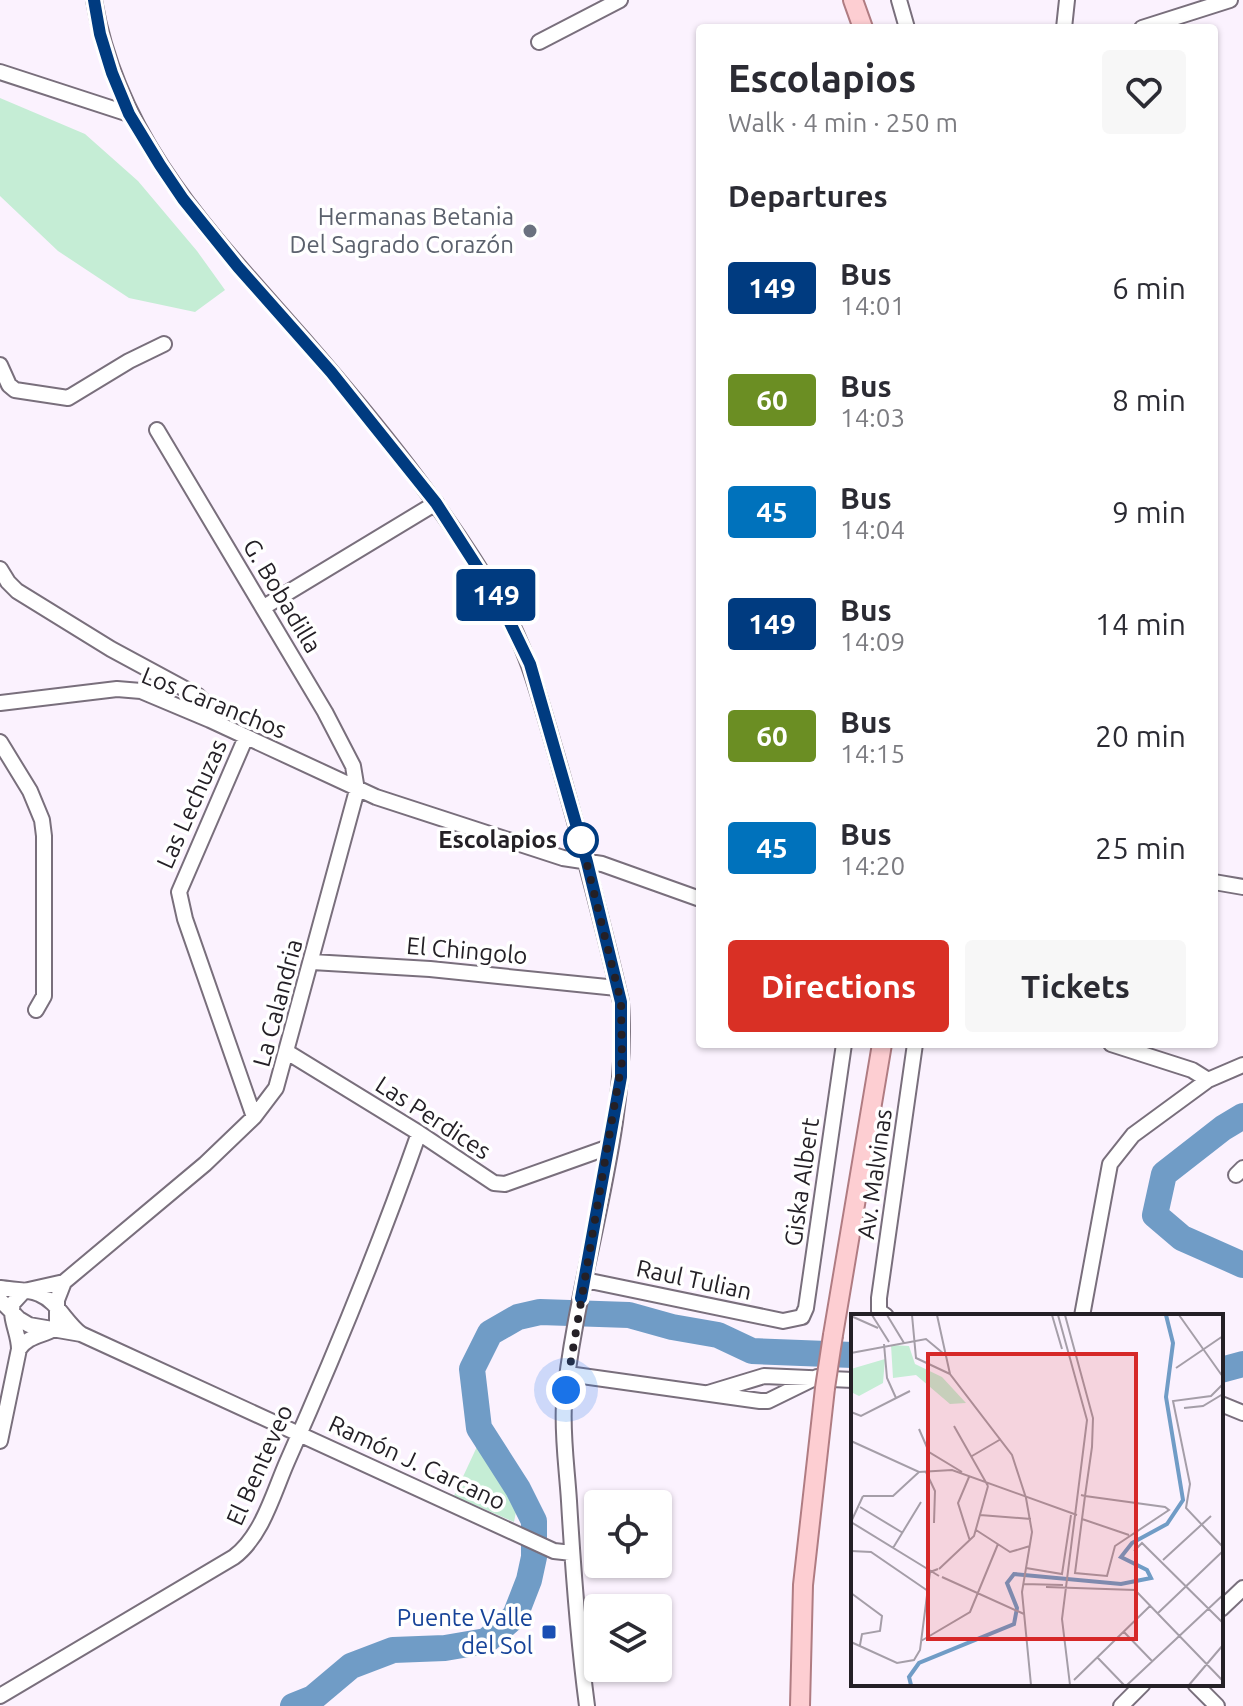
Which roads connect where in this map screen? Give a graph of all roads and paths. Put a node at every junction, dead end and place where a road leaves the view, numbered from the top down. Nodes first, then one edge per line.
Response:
1 (94, 0) edge
2 (620, 0) edge
3 (853, 0) edge
4 (867, 0) edge
5 (899, 0) edge
6 (1067, 0) edge
7 (1230, 0) edge
8 (862, 24) edge
9 (875, 24) edge
10 (906, 24) edge
11 (1064, 24) edge
12 (1155, 24) edge
13 (539, 42) dead end
14 (0, 72) edge
15 (129, 114) junction
16 (164, 344) dead end
17 (0, 365) edge
18 (157, 430) dead end
19 (436, 503) junction
20 (0, 569) edge
21 (264, 607) junction
22 (0, 703) edge
23 (210, 720) junction
24 (246, 737) junction
25 (0, 742) edge
26 (357, 790) junction
27 (587, 862) junction
28 (1218, 883) edge
29 (1243, 887) edge
30 (696, 898) edge
31 (312, 962) junction
32 (617, 988) junction
33 (36, 1010) dead end
34 (843, 1048) edge
35 (872, 1048) edge
36 (881, 1048) edge
37 (915, 1048) edge
38 (1123, 1048) edge
39 (287, 1052) junction
40 (1243, 1065) edge
41 (1208, 1080) junction
42 (254, 1117) junction
43 (419, 1133) junction
44 (609, 1147) junction
45 (849, 1230) junction
46 (585, 1280) junction
47 (64, 1282) junction
48 (0, 1288) edge
49 (24, 1291) junction
50 (5, 1306) edge
51 (56, 1307) junction
52 (882, 1314) edge
53 (1082, 1314) edge
54 (795, 1320) joint
55 (54, 1329) junction
56 (81, 1334) junction
57 (19, 1349) junction
58 (568, 1374) junction
59 (851, 1380) edge
60 (821, 1383) junction
61 (706, 1393) junction
62 (1223, 1405) edge
63 (1243, 1413) edge
64 (2, 1417) edge
65 (299, 1434) junction
66 (0, 1441) edge
67 (572, 1553) junction
68 (1243, 1588) edge
69 (1223, 1607) edge
70 (1141, 1686) edge
71 (1197, 1686) edge
72 (0, 1696) edge
73 (587, 1706) edge
74 (800, 1706) edge
75 (1121, 1706) edge
76 (1217, 1706) edge

1 - 15 street
2 - 13 street
3 - 8 main road
4 - 9 main road
5 - 10 street
6 - 11 street
7 - 12 street
14 - 15 street
15 - 19 street
16 - 17 street
18 - 21 street, G. Bobadilla
19 - 21 street
19 - 27 street
20 - 23 street
21 - 26 street, G. Bobadilla
22 - 23 street, Los Caranchos
23 - 24 street, Los Caranchos
24 - 26 street, Los Caranchos
24 - 42 street, Las Lechuzas
25 - 33 street
26 - 27 street, Los Caranchos
26 - 31 street, La Calandria
27 - 30 street, Los Caranchos
27 - 32 street
28 - 29 street
31 - 32 street, El Chingolo
31 - 39 street, La Calandria
32 - 44 street
34 - 54 street, Giska Albert
35 - 45 main road
36 - 45 main road
37 - 52 street, Av. Malvinas
38 - 41 street
39 - 42 street, La Calandria
39 - 43 street, Las Perdices
40 - 41 street
41 - 53 street
42 - 47 street, La Calandria
43 - 44 street, Las Perdices
43 - 65 street, El Benteveo
44 - 46 street
45 - 60 main road, bridge
46 - 54 street, Raul Tulian
46 - 58 street
47 - 49 street, La Calandria
47 - 51 street
48 - 49 street, Ramón J. Carcano
49 - 50 street
49 - 51 street, Ramón J. Carcano
50 - 55 street, Ramón J. Carcano
50 - 57 street
51 - 55 street
51 - 56 street, Ramón J. Carcano
55 - 56 street, Ramón J. Carcano
55 - 57 street
56 - 65 street, Ramón J. Carcano
57 - 64 street
58 - 61 street
58 - 67 street
59 - 60 street
60 - 61 street
60 - 61 street
60 - 74 main road
62 - 63 street
64 - 66 street
65 - 67 street, Ramón J. Carcano
65 - 72 street, El Benteveo
67 - 73 street
68 - 69 street
70 - 75 street
71 - 76 street

